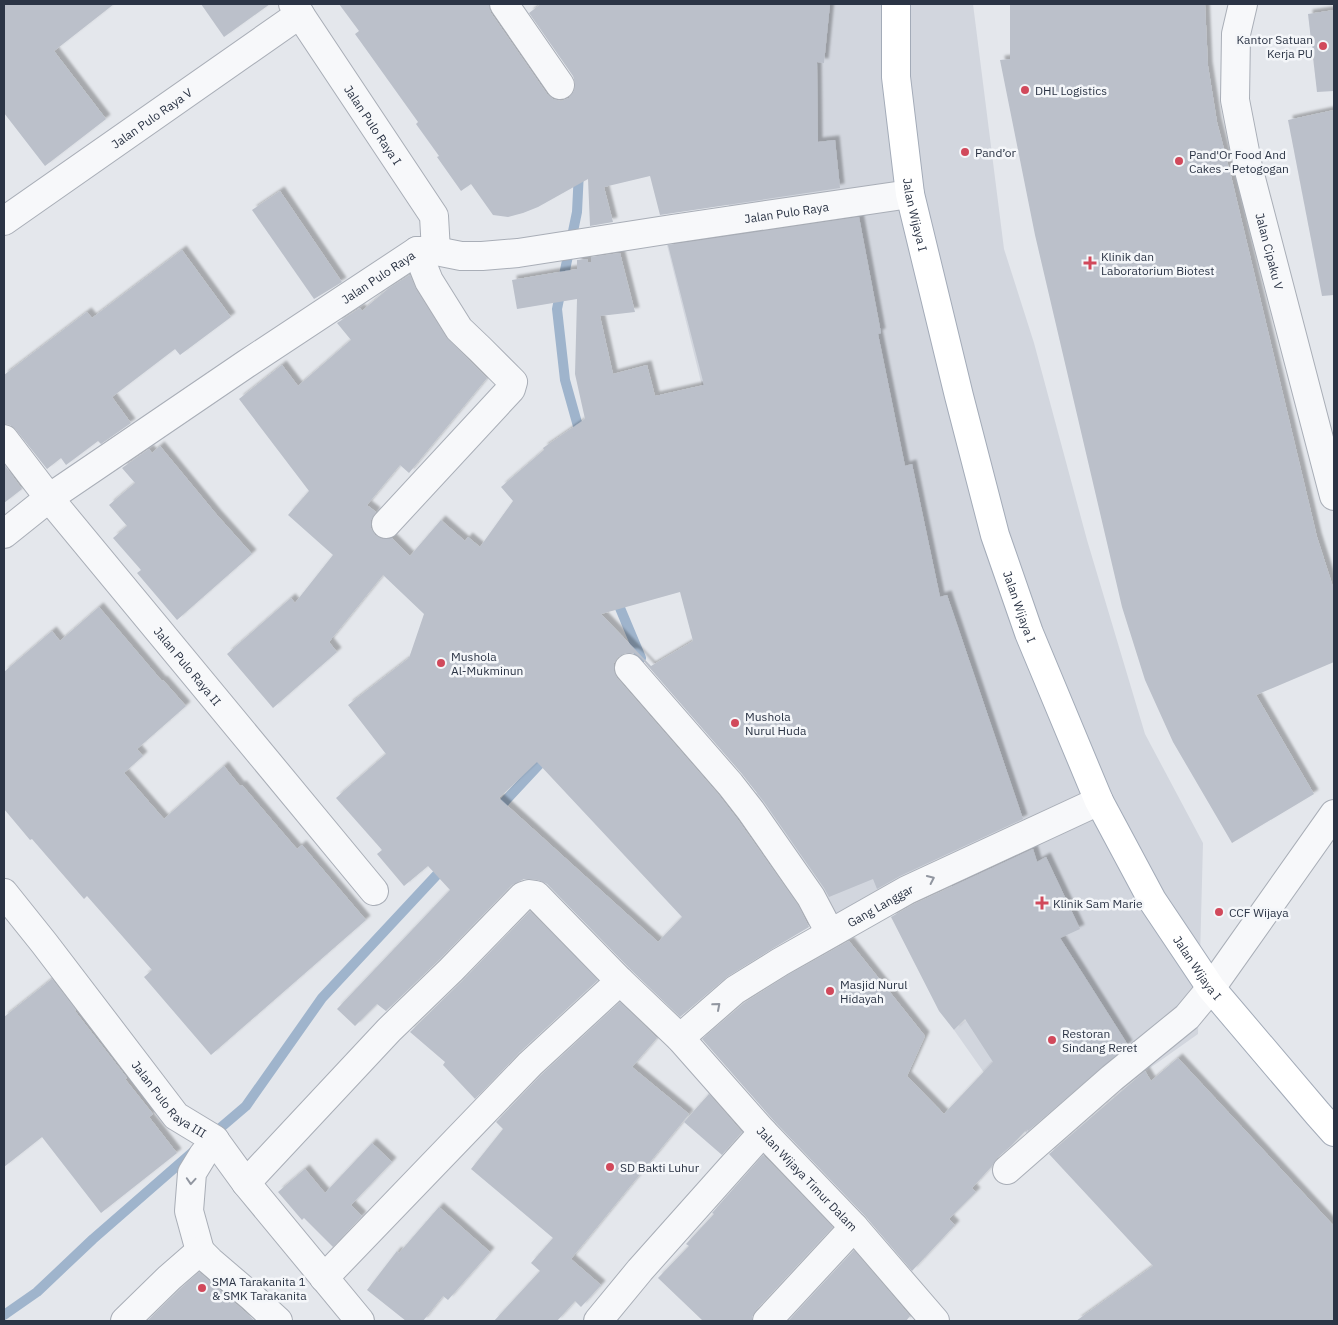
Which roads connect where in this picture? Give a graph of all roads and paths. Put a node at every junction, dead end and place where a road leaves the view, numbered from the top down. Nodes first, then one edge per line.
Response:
1 (504, 4) edge
2 (896, 4) edge
3 (1243, 4) edge
4 (297, 9) edge
5 (560, 85) dead end
6 (910, 194) junction
7 (4, 221) edge
8 (426, 251) junction
9 (4, 439) edge
10 (1334, 496) edge
11 (49, 498) junction
12 (386, 524) dead end
13 (4, 534) edge
14 (629, 668) dead end
15 (1099, 801) junction
16 (1334, 814) edge
17 (374, 891) dead end
18 (4, 893) edge
19 (830, 933) junction
20 (620, 981) junction
21 (1211, 988) junction
22 (680, 1038) junction
23 (762, 1132) junction
24 (1334, 1132) edge
25 (214, 1140) junction
26 (1007, 1170) dead end
27 (246, 1183) junction
28 (854, 1227) junction
29 (200, 1251) junction
30 (324, 1278) junction
31 (125, 1321) edge
32 (278, 1321) edge
33 (360, 1321) edge
34 (598, 1321) edge
35 (767, 1321) edge
36 (935, 1321) edge

1 - 5 street
2 - 6 main road, Jalan Wijaya I
3 - 10 street, Jalan Cipaku V
4 - 7 street, Jalan Pulo Raya V
4 - 8 street, Jalan Pulo Raya I
6 - 8 street, Jalan Pulo Raya
6 - 15 main road, Jalan Wijaya I
8 - 11 street, Jalan Pulo Raya
8 - 12 street, Jalan Pulo Raya I
9 - 11 street, Jalan Pulo Raya II
11 - 13 street, Jalan Pulo Raya
11 - 17 street, Jalan Pulo Raya II
14 - 19 street
19 -> 15 street, Gang Langgar
15 - 21 main road, Jalan Wijaya I
16 - 21 street
18 - 25 street, Jalan Pulo Raya III
22 -> 19 street, Gang Langgar
20 - 22 street, Jalan Wijaya Timur Dalam
20 - 27 street, Jalan Wijaya Timur Dalam
20 - 30 street
21 - 24 main road, Jalan Wijaya I
21 - 26 street
22 - 23 street, Jalan Wijaya Timur Dalam
23 - 28 street, Jalan Wijaya Timur Dalam
23 - 34 street
25 - 27 street, Jalan Pulo Raya III
25 -> 29 street
27 - 30 street, Jalan Pulo Raya III
28 - 35 street
28 - 36 street, Jalan Wijaya Timur Dalam
29 - 31 street
29 - 32 street
30 - 33 street, Jalan Pulo Raya III

